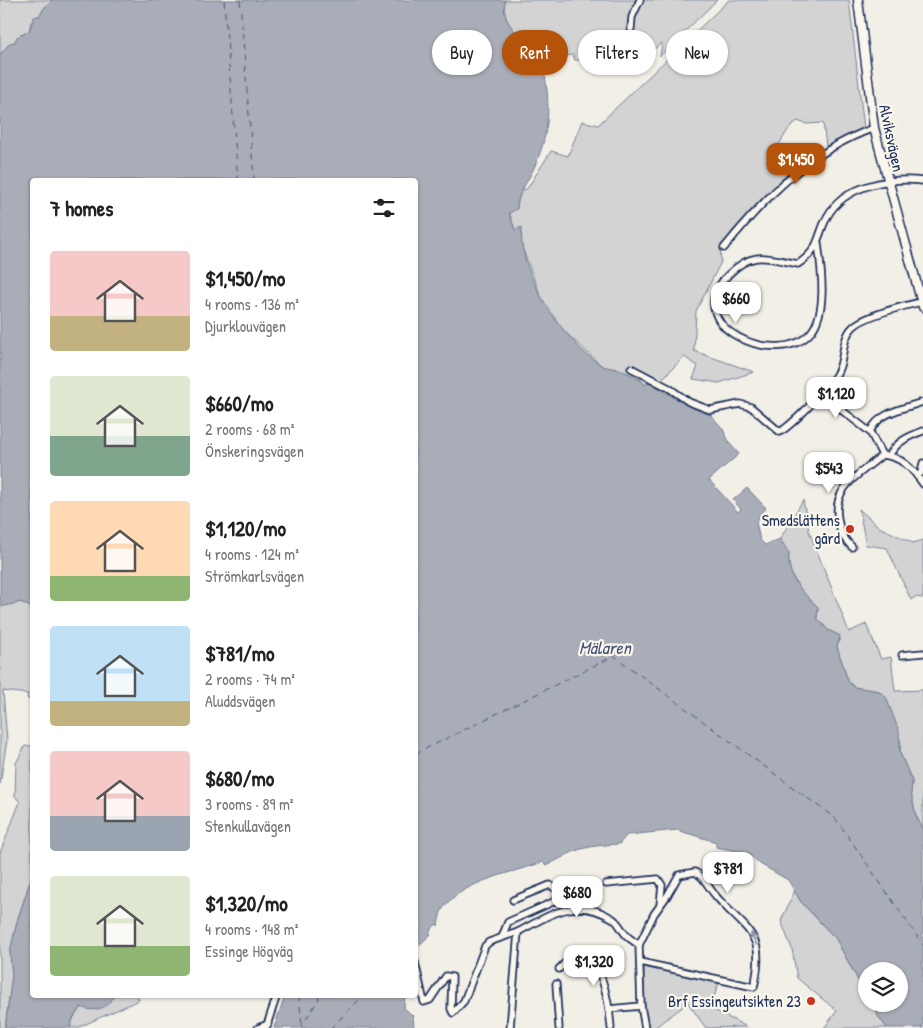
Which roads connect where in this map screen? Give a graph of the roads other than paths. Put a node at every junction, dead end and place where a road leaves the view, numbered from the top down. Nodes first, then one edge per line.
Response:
1 (640, 0) edge
2 (858, 0) edge
3 (631, 29) dead end
4 (874, 128) junction
5 (887, 181) junction
6 (923, 181) edge
7 (818, 243) junction
8 (724, 248) dead end
9 (922, 305) edge
10 (631, 368) dead end
11 (823, 391) junction
12 (923, 402) edge
13 (923, 431) edge
14 (870, 432) junction
15 (882, 455) junction
16 (889, 456) junction
17 (923, 463) edge
18 (918, 476) junction
19 (923, 484) edge
20 (852, 547) dead end
21 (923, 653) edge
22 (902, 655) dead end
23 (606, 884) dead end
24 (513, 900) dead end
25 (660, 907) junction
26 (518, 932) junction
27 (502, 937) junction
28 (639, 945) junction
29 (640, 962) junction
30 (559, 969) dead end
31 (418, 975) edge
32 (556, 984) dead end
33 (277, 998) edge
34 (641, 1006) junction
35 (609, 1009) junction
36 (267, 1026) edge
37 (258, 1028) edge
38 (510, 1028) edge
39 (559, 1028) edge
40 (611, 1028) edge
41 (645, 1028) edge

1 - 3 street
2 - 4 street, Alviksvägen
4 - 5 street, Alviksvägen
4 - 8 street
5 - 6 street
5 - 7 street
5 - 9 street, Alviksvägen
7 - 7 street
9 - 11 street
10 - 11 street
11 - 14 street
12 - 14 street
13 - 16 street
14 - 15 street
15 - 16 street
15 - 20 street
16 - 18 street
17 - 18 street
18 - 19 street
21 - 22 street
23 - 25 street
24 - 27 street
25 - 28 street
29 -> 25 street
26 - 27 street
26 - 28 street
26 - 38 street
27 - 31 street
28 - 29 street
29 - 34 street
30 - 35 street
32 - 39 street
33 - 36 street
34 - 35 street
34 - 41 street
35 - 40 street
36 - 37 street

